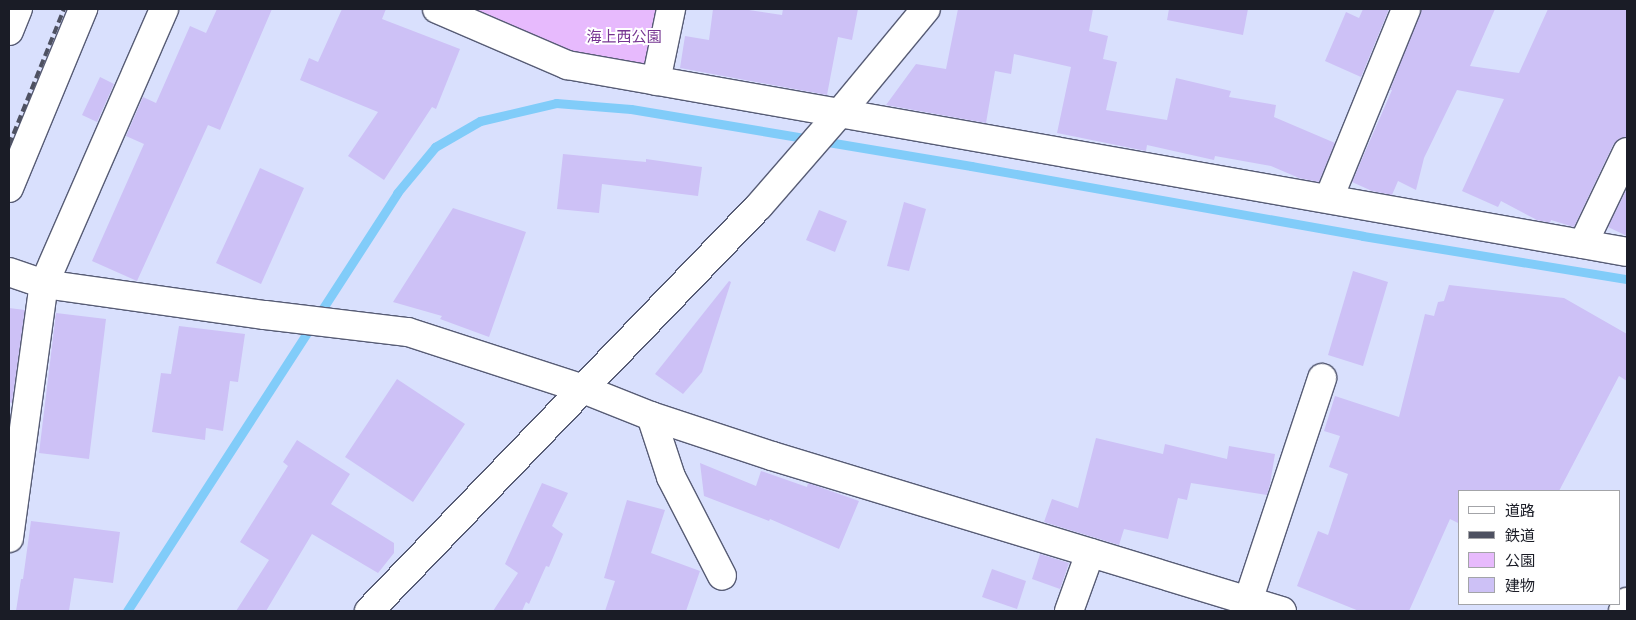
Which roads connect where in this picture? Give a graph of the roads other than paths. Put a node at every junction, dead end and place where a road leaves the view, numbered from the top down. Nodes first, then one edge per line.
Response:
1 (18, 9) edge
2 (83, 9) edge
3 (164, 9) edge
4 (437, 9) edge
5 (672, 9) edge
6 (926, 9) edge
7 (1406, 9) edge
8 (9, 32) edge
9 (656, 81) junction
10 (839, 114) junction
11 (1627, 152) edge
12 (9, 188) edge
13 (1329, 198) junction
14 (1583, 244) junction
15 (1627, 252) edge
16 (9, 272) edge
17 (44, 284) junction
18 (1322, 378) dead end
19 (583, 389) junction
20 (652, 416) junction
21 (9, 538) edge
22 (1090, 554) junction
23 (722, 576) dead end
24 (1248, 602) junction
25 (1627, 602) edge
26 (369, 611) edge
27 (1069, 611) edge
28 (1282, 611) edge
29 (1624, 611) edge

1 - 8 street
2 - 12 street
3 - 17 street
4 - 9 street
5 - 9 street
6 - 10 street
7 - 13 street
9 - 10 street
10 - 13 street
10 - 19 street
11 - 14 street
13 - 14 street
14 - 15 street
16 - 17 street
17 - 19 street
17 - 21 street
18 - 24 street
19 - 20 street
19 - 26 street
20 - 22 street
20 - 23 street
22 - 24 street
22 - 27 street
24 - 28 street
25 - 29 street

